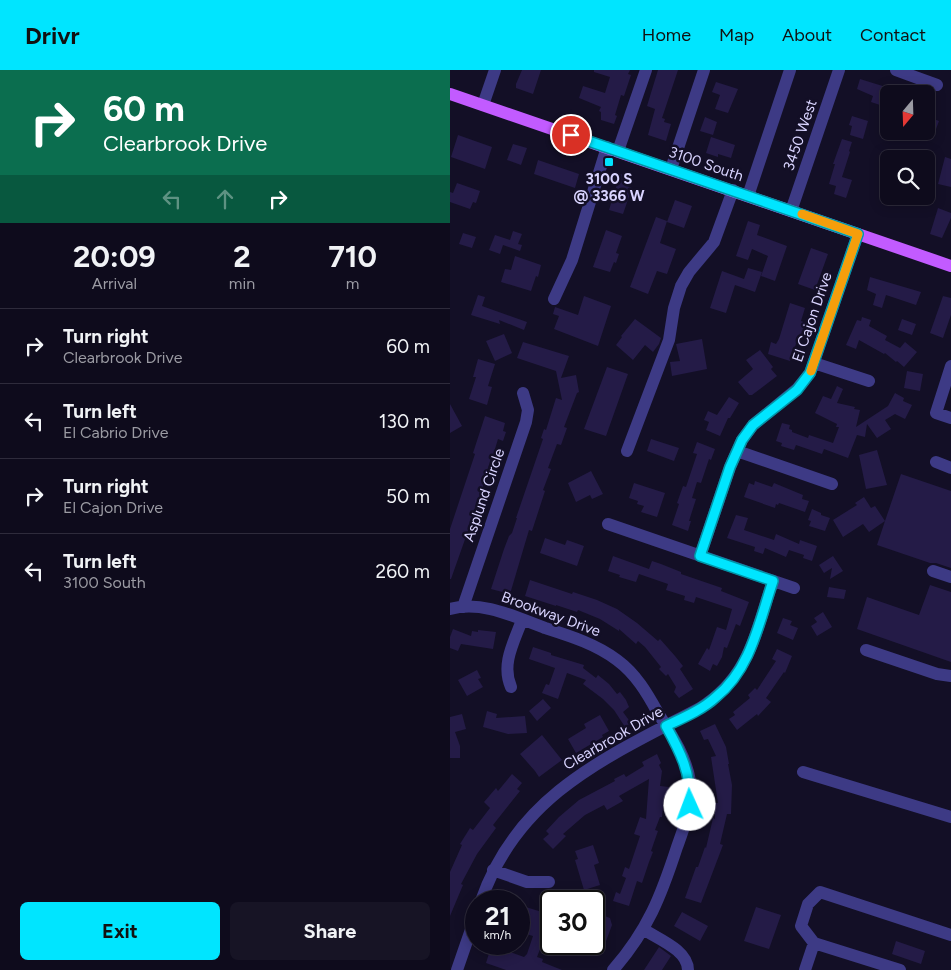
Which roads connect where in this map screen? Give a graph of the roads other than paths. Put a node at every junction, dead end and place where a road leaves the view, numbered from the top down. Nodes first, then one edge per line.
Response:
1 (495, 70) edge
2 (646, 70) edge
3 (704, 70) edge
4 (790, 70) edge
5 (840, 70) edge
6 (896, 70) edge
7 (937, 85) dead end
8 (450, 94) edge
9 (483, 105) junction
10 (612, 149) junction
11 (670, 169) junction
12 (733, 190) junction
13 (748, 196) junction
14 (791, 211) junction
15 (858, 234) junction
16 (951, 266) edge
17 (554, 299) dead end
18 (814, 363) junction
19 (951, 366) edge
20 (869, 381) dead end
21 (523, 393) dead end
22 (951, 418) edge
23 (628, 451) dead end
24 (736, 451) junction
25 (936, 462) dead end
26 (951, 468) edge
27 (832, 484) dead end
28 (608, 524) dead end
29 (700, 556) junction
30 (933, 571) dead end
31 (951, 577) edge
32 (773, 581) junction
33 (794, 588) dead end
34 (463, 607) junction
35 (450, 609) edge
36 (522, 620) junction
37 (866, 650) dead end
38 (951, 676) edge
39 (511, 687) dead end
40 (666, 726) junction
41 (803, 772) dead end
42 (951, 817) edge
43 (493, 870) junction
44 (549, 882) dead end
45 (485, 890) edge
46 (643, 929) junction
47 (951, 936) edge
48 (814, 943) junction
49 (465, 949) edge
50 (458, 970) edge
51 (613, 970) edge
52 (688, 970) edge
53 (805, 970) edge
54 (900, 970) edge

1 - 9 street
2 - 10 street
3 - 11 street
4 - 13 street
5 - 14 street, 3450 West
6 - 7 street
8 - 9 main road, 3100 South
9 - 10 main road, 3100 South
10 - 11 main road, 3100 South
10 - 17 street
11 - 12 main road, 3100 South
12 - 13 main road, 3100 South
12 - 23 street
13 - 14 main road, 3100 South
14 - 15 main road, 3100 South
15 - 16 main road, 3100 South
15 - 18 street, El Cajon Drive
18 - 20 street
18 - 24 street, El Cajon Drive
19 - 22 street
21 - 34 street, Asplund Circle
24 - 27 street
24 - 29 street, El Cajon Drive
25 - 26 street
28 - 29 street
29 - 32 street
30 - 31 street
32 - 33 street
32 - 40 street, Clearbrook Drive
34 - 35 street, Brookway Drive
34 - 36 street, Brookway Drive
36 - 39 street
36 - 40 street, Brookway Drive
37 - 38 street
40 - 43 street, Clearbrook Drive
40 - 46 street, Brookway Drive
41 - 42 street
43 - 44 street
43 - 45 street, Clearbrook Drive
46 - 51 street, Brookway Drive
46 - 52 street
47 - 48 street
48 - 53 street
48 - 54 street
49 - 50 street

